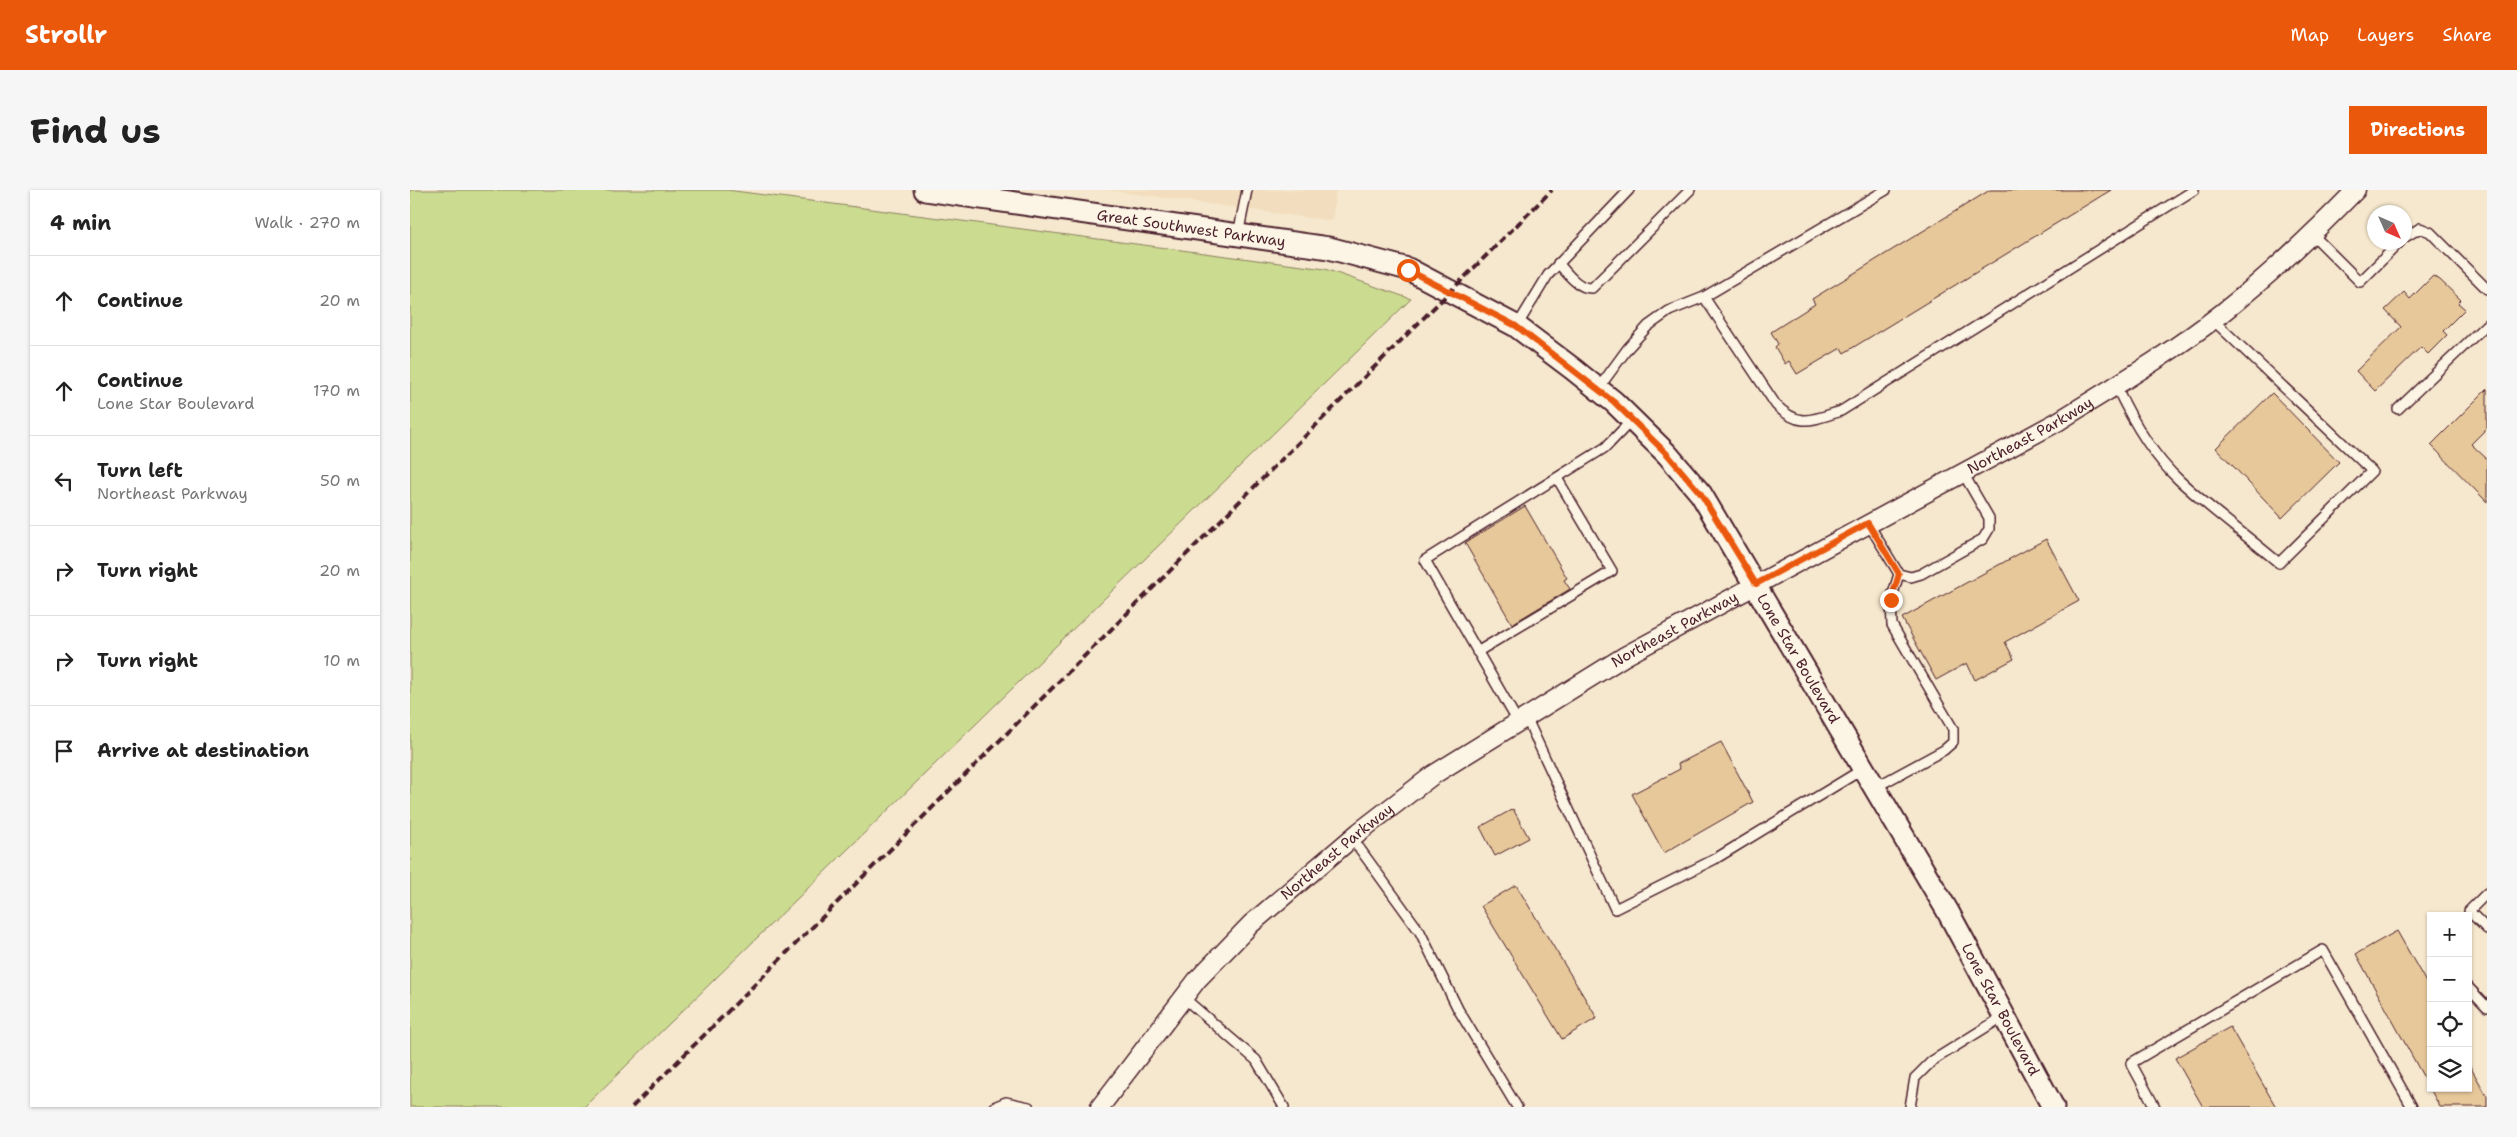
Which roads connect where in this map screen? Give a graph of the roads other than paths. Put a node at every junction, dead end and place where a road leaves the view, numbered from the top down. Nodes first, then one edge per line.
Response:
1 (925, 190) edge
2 (1247, 190) edge
3 (1629, 190) edge
4 (1690, 190) edge
5 (1886, 190) edge
6 (2194, 190) edge
7 (2356, 190) edge
8 (2412, 233) edge
9 (2312, 234) junction
10 (1238, 235) junction
11 (2392, 250) edge
12 (1558, 263) junction
13 (2487, 289) edge
14 (1450, 292) joint
15 (1704, 297) junction
16 (2213, 320) junction
17 (2487, 324) edge
18 (1516, 326) junction
19 (2116, 386) junction
20 (1598, 389) junction
21 (2398, 409) dead end
22 (1632, 420) junction
23 (1963, 472) junction
24 (1557, 478) junction
25 (1868, 523) junction
26 (1899, 574) junction
27 (1756, 584) junction
28 (1477, 652) junction
29 (1522, 720) junction
30 (1863, 769) junction
31 (1874, 788) junction
32 (1352, 838) junction
33 (2487, 892) edge
34 (2468, 912) edge
35 (2472, 917) edge
36 (2487, 929) edge
37 (2472, 991) edge
38 (1184, 998) junction
39 (2487, 1007) edge
40 (2004, 1016) junction
41 (994, 1107) edge
42 (1029, 1107) edge
43 (1100, 1107) edge
44 (1284, 1107) edge
45 (1517, 1107) edge
46 (1910, 1107) edge
47 (2053, 1107) edge
48 (2155, 1107) edge
49 (2412, 1107) edge

1 - 10 street, Great Southwest Parkway
2 - 10 lane
3 - 12 lane
4 - 12 lane
5 - 15 lane
6 - 15 lane
7 - 9 street, Northeast Parkway
8 - 13 lane
9 - 11 lane
9 - 16 street, Northeast Parkway
10 - 14 street, Great Southwest Parkway
12 - 18 lane
14 - 18 street, Lone Star Boulevard
15 - 20 lane
16 - 19 street, Northeast Parkway
16 - 19 lane
17 - 21 lane
18 - 20 street, Lone Star Boulevard
19 - 23 street, Northeast Parkway
20 - 22 street, Lone Star Boulevard
22 - 24 lane
22 - 27 street, Lone Star Boulevard
23 - 25 street, Northeast Parkway
23 - 26 lane
24 - 28 lane
24 - 28 lane
25 - 26 lane
25 - 27 street, Northeast Parkway
26 - 31 lane
27 - 29 street, Northeast Parkway
27 - 30 street, Lone Star Boulevard
28 - 29 lane
29 - 30 lane
29 - 32 street, Northeast Parkway
30 - 31 street, Lone Star Boulevard
31 - 40 street, Lone Star Boulevard
32 - 38 street, Northeast Parkway
32 - 45 lane
33 - 34 lane
35 - 36 lane
37 - 39 lane
38 - 43 street, Northeast Parkway
38 - 44 lane
40 - 46 lane
40 - 47 street, Lone Star Boulevard
41 - 42 lane
48 - 49 lane

